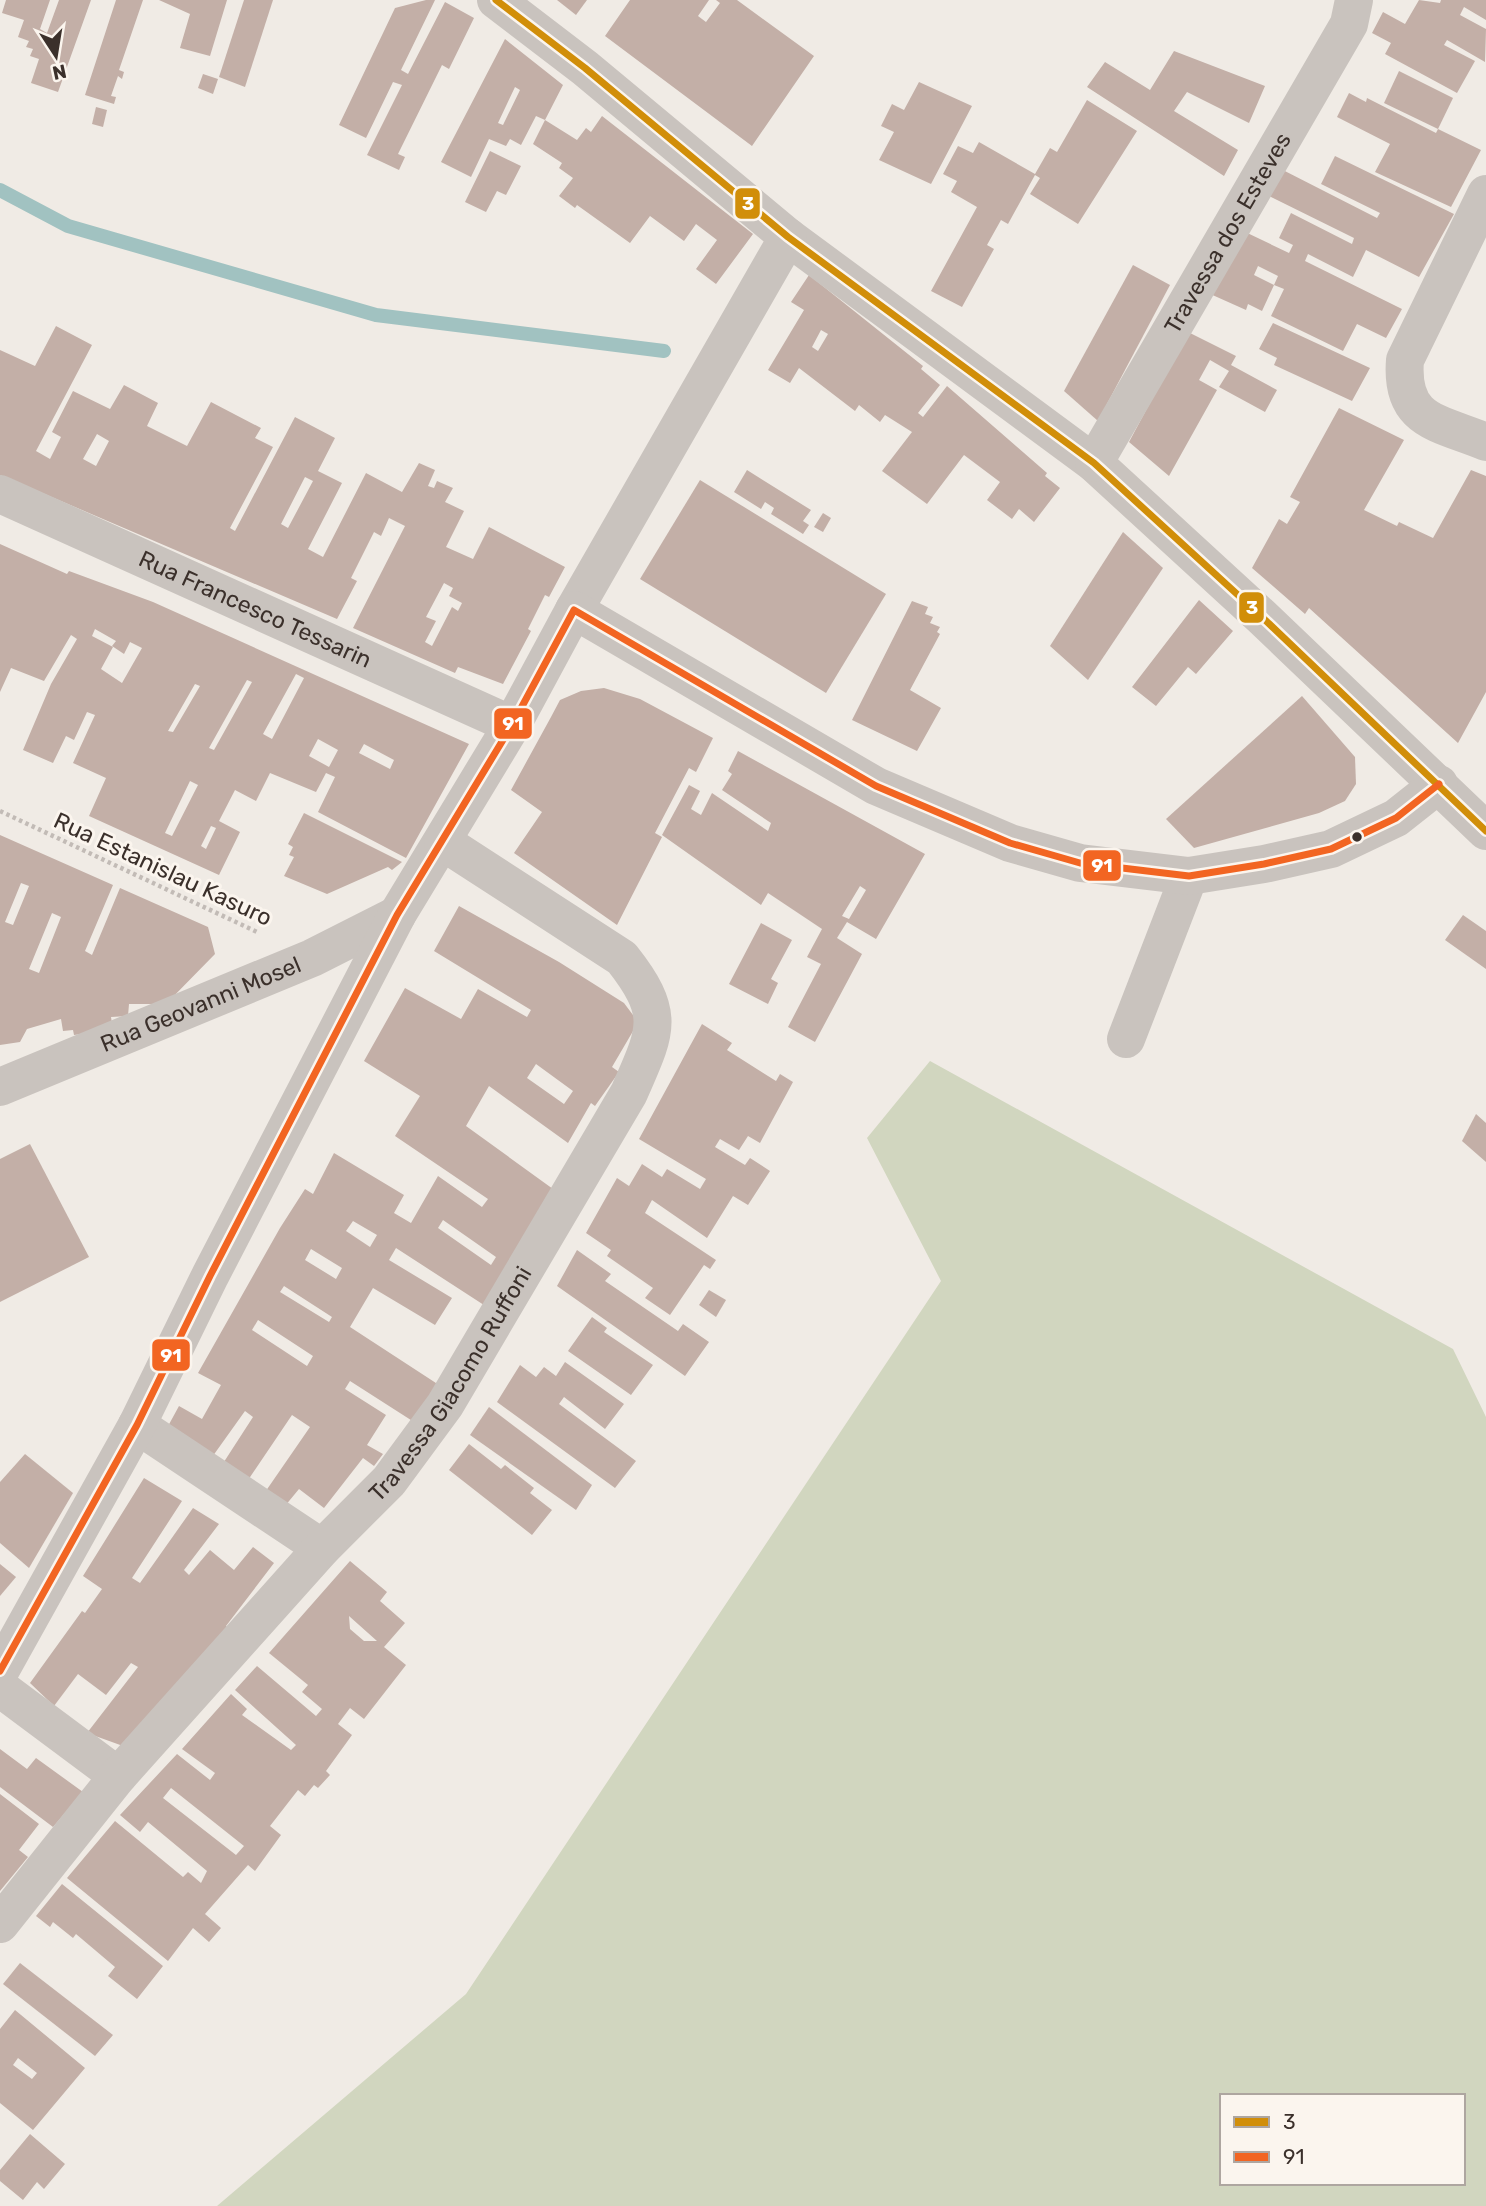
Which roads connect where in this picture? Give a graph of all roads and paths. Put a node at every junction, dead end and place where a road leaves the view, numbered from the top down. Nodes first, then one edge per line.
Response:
1 (496, 0) edge
2 (1354, 0) edge
3 (1486, 194) edge
4 (788, 237) junction
5 (1486, 442) edge
6 (1094, 463) junction
7 (0, 494) edge
8 (574, 610) junction
9 (512, 725) junction
10 (1439, 784) junction
11 (0, 811) edge
12 (1486, 831) edge
13 (443, 842) junction
14 (1189, 876) junction
15 (397, 915) junction
16 (312, 958) junction
17 (1126, 1039) dead end
18 (0, 1087) edge
19 (137, 1425) junction
20 (322, 1548) junction
21 (0, 1671) edge
22 (0, 1688) edge
23 (118, 1776) junction
24 (0, 1924) edge

1 - 4 street
2 - 6 street, Travessa dos Esteves
3 - 5 street
4 - 6 street
4 - 8 street
6 - 10 street
7 - 9 street, Rua Francesco Tessarin
8 - 9 street
8 - 14 street
9 - 13 street
10 - 12 street
10 - 14 street
11 - 16 path, Rua Estanislau Kasuro
13 - 15 street
13 - 20 street, Travessa Giacomo Ruffoni
14 - 17 street
15 - 16 street, Rua Geovanni Mosel
15 - 19 street
16 - 18 street, Rua Geovanni Mosel
19 - 20 street
19 - 21 street
20 - 23 street, Travessa Giacomo Ruffoni
22 - 23 street
23 - 24 street, Travessa Giacomo Ruffoni

